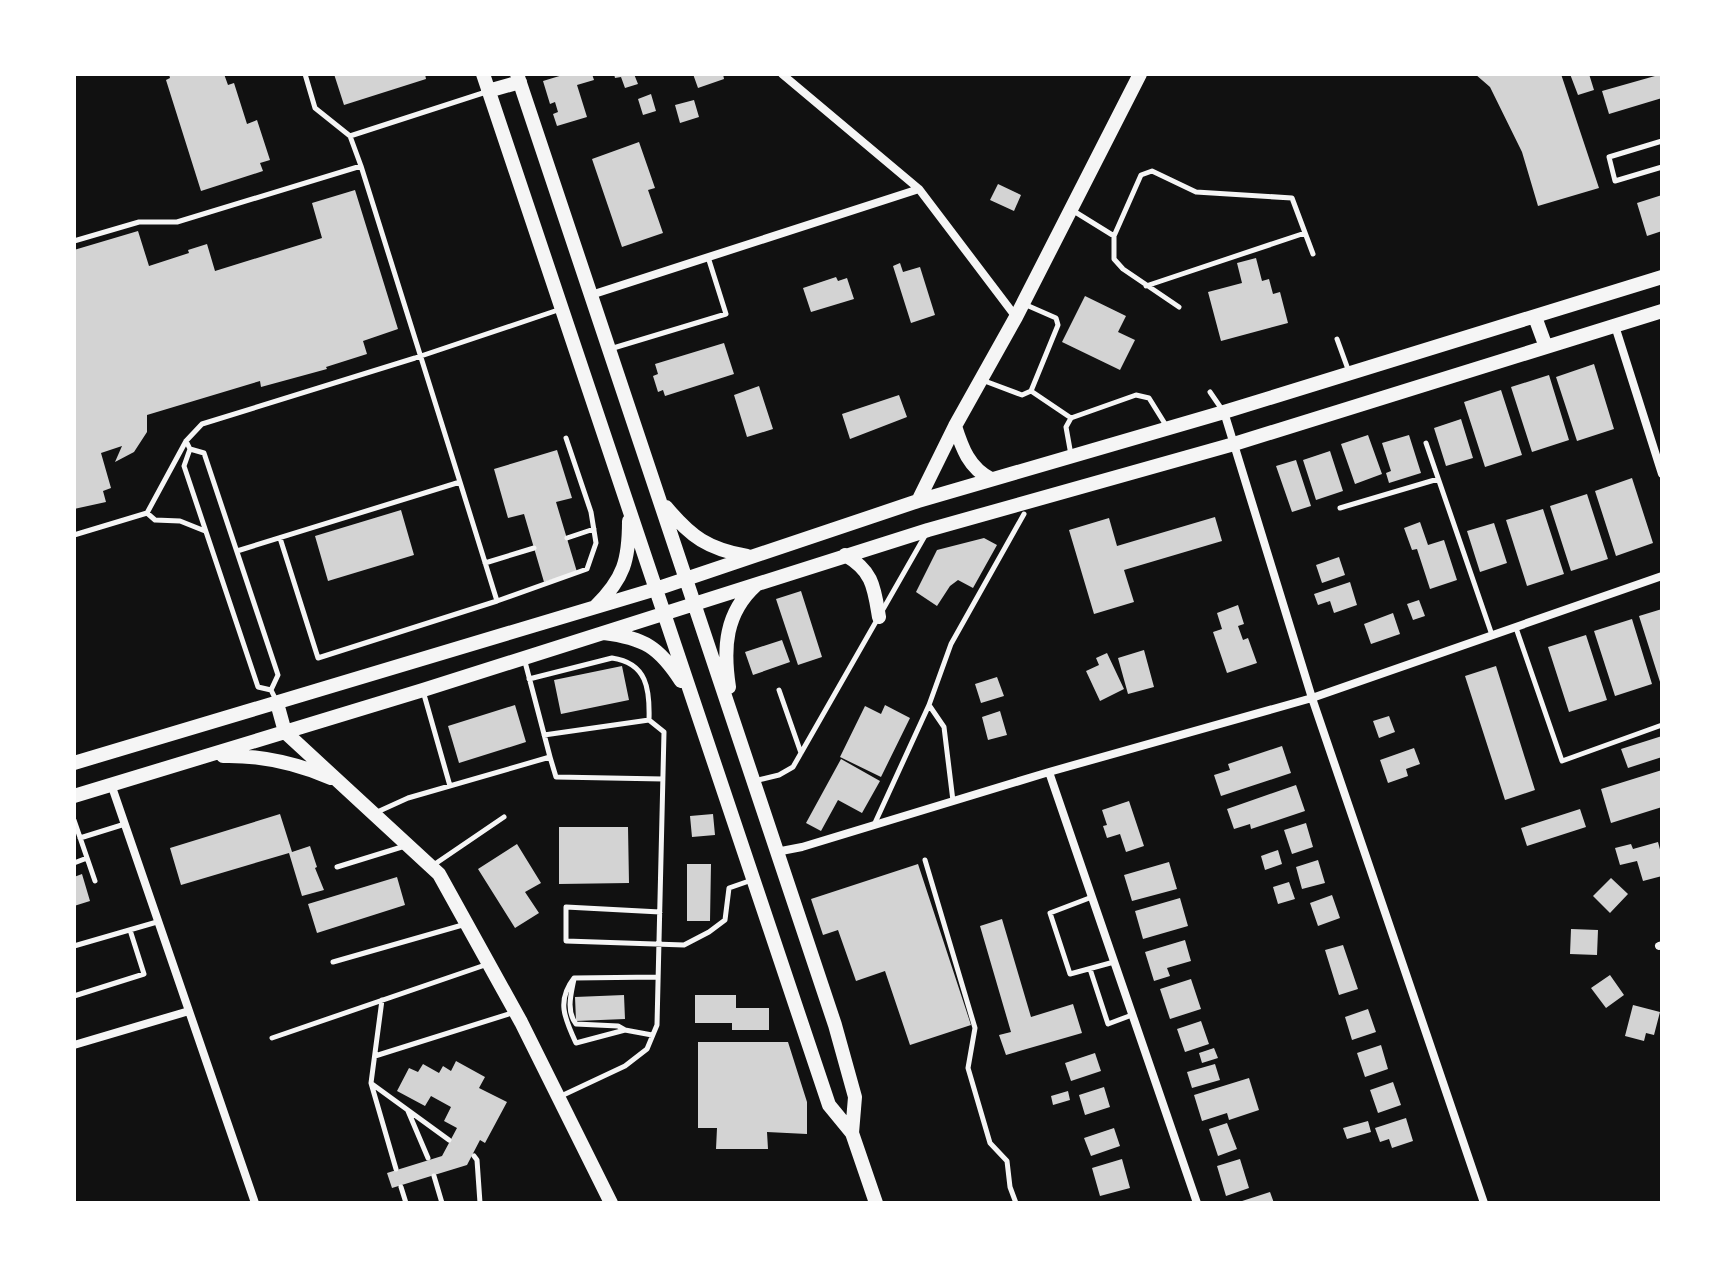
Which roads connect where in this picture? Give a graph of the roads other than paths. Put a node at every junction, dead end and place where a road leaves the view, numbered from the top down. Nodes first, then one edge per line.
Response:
1 (305, 74) edge
2 (483, 74) edge
3 (782, 74) edge
4 (1140, 74) edge
5 (518, 78) edge
6 (488, 91) junction
7 (350, 136) junction
8 (1662, 141) edge
9 (361, 166) junction
10 (1662, 167) edge
11 (919, 189) junction
12 (1071, 210) junction
13 (1305, 233) junction
14 (1114, 236) junction
15 (74, 241) edge
16 (1313, 254) dead end
17 (708, 257) junction
18 (1662, 277) edge
19 (1146, 286) junction
20 (591, 295) junction
21 (1179, 307) dead end
22 (562, 309) junction
23 (1020, 311) junction
24 (1662, 311) edge
25 (1535, 317) junction
26 (1615, 326) junction
27 (1337, 339) dead end
28 (1546, 347) junction
29 (609, 349) junction
30 (422, 356) junction
31 (1350, 373) junction
32 (981, 380) junction
33 (1031, 391) junction
34 (1210, 392) dead end
35 (1224, 412) junction
36 (1071, 418) junction
37 (955, 426) junction
38 (1168, 427) junction
39 (566, 438) dead end
40 (186, 441) junction
41 (1426, 443) dead end
42 (1234, 444) junction
43 (190, 449) junction
44 (1658, 449) edge
45 (1071, 456) junction
46 (1662, 474) edge
47 (991, 479) junction
48 (1438, 479) junction
49 (460, 482) junction
50 (659, 498) junction
51 (918, 501) junction
52 (1340, 508) dead end
53 (629, 509) junction
54 (147, 513) junction
55 (1024, 514) dead end
56 (594, 529) junction
57 (928, 530) junction
58 (206, 531) junction
59 (74, 535) edge
60 (280, 538) junction
61 (567, 538) dead end
62 (534, 548) dead end
63 (237, 551) junction
64 (845, 555) junction
65 (752, 557) junction
66 (485, 563) junction
67 (1662, 576) edge
68 (686, 580) junction
69 (759, 582) junction
70 (656, 589) junction
71 (497, 601) junction
72 (694, 603) junction
73 (592, 609) junction
74 (664, 612) junction
75 (879, 617) junction
76 (1516, 627) junction
77 (600, 633) junction
78 (1492, 635) junction
79 (524, 657) junction
80 (529, 679) junction
81 (423, 690) junction
82 (779, 690) dead end
83 (691, 695) junction
84 (274, 696) junction
85 (1312, 698) junction
86 (929, 705) junction
87 (649, 720) junction
88 (734, 722) junction
89 (1662, 725) edge
90 (285, 732) junction
91 (544, 735) junction
92 (802, 755) junction
93 (202, 757) junction
94 (550, 757) junction
95 (74, 763) edge
96 (1049, 772) junction
97 (663, 779) junction
98 (753, 781) junction
99 (340, 782) junction
100 (111, 784) junction
101 (450, 786) junction
102 (74, 796) edge
103 (953, 801) junction
104 (374, 814) junction
105 (504, 817) dead end
106 (74, 820) edge
107 (125, 824) junction
108 (874, 825) junction
109 (80, 838) junction
110 (408, 845) junction
111 (776, 852) junction
112 (87, 858) junction
113 (925, 860) dead end
114 (74, 863) edge
115 (431, 866) junction
116 (337, 867) dead end
117 (752, 880) junction
118 (95, 881) dead end
119 (1092, 897) junction
120 (660, 912) junction
121 (158, 921) junction
122 (467, 924) junction
123 (130, 930) junction
124 (74, 946) edge
125 (659, 946) junction
126 (333, 962) dead end
127 (1114, 962) junction
128 (489, 963) junction
129 (1090, 969) junction
130 (658, 977) junction
131 (574, 978) junction
132 (74, 996) edge
133 (382, 1000) junction
134 (189, 1011) junction
135 (1132, 1015) junction
136 (519, 1017) junction
137 (625, 1030) junction
138 (652, 1035) junction
139 (272, 1038) dead end
140 (74, 1045) edge
141 (375, 1056) junction
142 (371, 1083) junction
143 (558, 1097) junction
144 (407, 1109) junction
145 (852, 1133) junction
146 (449, 1140) dead end
147 (474, 1156) dead end
148 (428, 1158) dead end
149 (396, 1169) dead end
150 (434, 1176) dead end
151 (401, 1187) dead end
152 (255, 1203) edge
153 (406, 1203) edge
154 (442, 1203) edge
155 (480, 1203) edge
156 (611, 1203) edge
157 (876, 1203) edge
158 (1016, 1203) edge
159 (1197, 1203) edge
160 (1484, 1203) edge

1 - 7 lane
2 - 6 main road
3 - 11 street
4 - 12 main road
5 - 6 main road
5 - 20 main road
6 - 7 lane
6 - 22 main road
7 - 9 lane
8 - 10 lane
9 - 15 lane
9 - 30 lane
11 - 17 street
11 - 23 street
12 - 14 lane
12 - 23 main road
13 - 14 lane
13 - 16 lane
13 - 19 lane
14 - 19 lane
17 - 20 street
17 - 29 lane
18 - 25 main road
19 - 21 lane
20 - 29 main road
22 - 30 lane
22 - 53 main road
23 - 32 main road
23 - 33 lane
24 - 26 main road
25 - 28 main road
25 - 31 main road
26 - 28 main road
26 - 44 street
27 - 31 lane
28 - 42 main road
29 - 50 main road
30 - 40 lane
30 - 49 lane
31 - 35 main road
32 - 33 lane
32 - 37 main road
33 - 36 lane
34 - 35 lane
35 - 38 main road
35 - 42 street
36 - 38 lane
36 - 45 lane
37 - 47 main road
37 - 51 main road
38 - 45 main road
39 - 56 lane
40 - 43 lane
40 - 54 lane
41 - 48 lane
42 - 57 main road
42 - 85 street
43 - 58 lane
43 - 63 lane
44 - 46 street
45 - 47 main road
47 - 51 main road
48 - 52 lane
48 - 78 lane
49 - 60 lane
49 - 66 lane
50 - 65 main road
50 - 68 main road
51 - 65 main road
53 - 70 main road
53 - 73 main road
54 - 58 lane
54 - 59 lane
55 - 86 lane
56 - 61 lane
56 - 71 lane
57 - 64 main road
57 - 75 lane
58 - 84 lane
60 - 63 lane
60 - 71 lane
62 - 66 lane
63 - 84 lane
64 - 69 main road
64 - 75 main road
65 - 68 main road
66 - 71 lane
67 - 76 street
68 - 70 main road
68 - 72 main road
69 - 72 main road
69 - 88 main road
70 - 73 main road
70 - 74 main road
72 - 74 main road
72 - 88 main road
73 - 84 main road
74 - 77 main road
74 - 83 main road
75 - 92 lane
76 - 78 street
76 - 89 lane
77 - 79 main road
77 - 83 main road
78 - 85 street
79 - 80 lane
79 - 81 main road
80 - 87 lane
80 - 91 lane
81 - 90 main road
81 - 101 lane
82 - 92 lane
83 - 117 main road
84 - 90 main road
84 - 95 main road
85 - 96 street
85 - 160 street
86 - 103 lane
86 - 108 lane
87 - 91 lane
87 - 97 lane
88 - 98 main road
90 - 93 main road
90 - 99 main road
91 - 94 lane
92 - 98 lane
93 - 99 main road
93 - 100 main road
94 - 97 lane
94 - 101 lane
96 - 103 street
96 - 119 street
97 - 120 lane
98 - 111 main road
99 - 104 main road
100 - 102 main road
100 - 107 street
101 - 104 lane
103 - 108 street
104 - 110 main road
105 - 115 lane
106 - 109 lane
107 - 109 lane
107 - 121 street
108 - 111 street
109 - 112 lane
110 - 115 main road
110 - 116 lane
111 - 145 main road
112 - 114 lane
112 - 118 lane
113 - 158 lane
115 - 122 main road
117 - 125 lane
117 - 145 main road
119 - 127 street
119 - 129 lane
120 - 125 lane
120 - 125 lane
121 - 123 lane
121 - 134 street
122 - 126 lane
122 - 128 main road
123 - 124 lane
123 - 132 lane
125 - 130 lane
127 - 129 lane
127 - 135 street
128 - 133 lane
128 - 136 main road
129 - 135 lane
130 - 131 lane
130 - 138 lane
131 - 137 lane
131 - 137 lane
133 - 139 lane
133 - 141 lane
134 - 140 street
134 - 152 street
135 - 159 street
136 - 141 lane
136 - 143 main road
137 - 138 lane
138 - 143 lane
141 - 142 lane
142 - 144 lane
142 - 149 lane
143 - 156 main road
144 - 146 lane
144 - 148 lane
145 - 157 main road
147 - 155 lane
150 - 154 lane
151 - 153 lane

